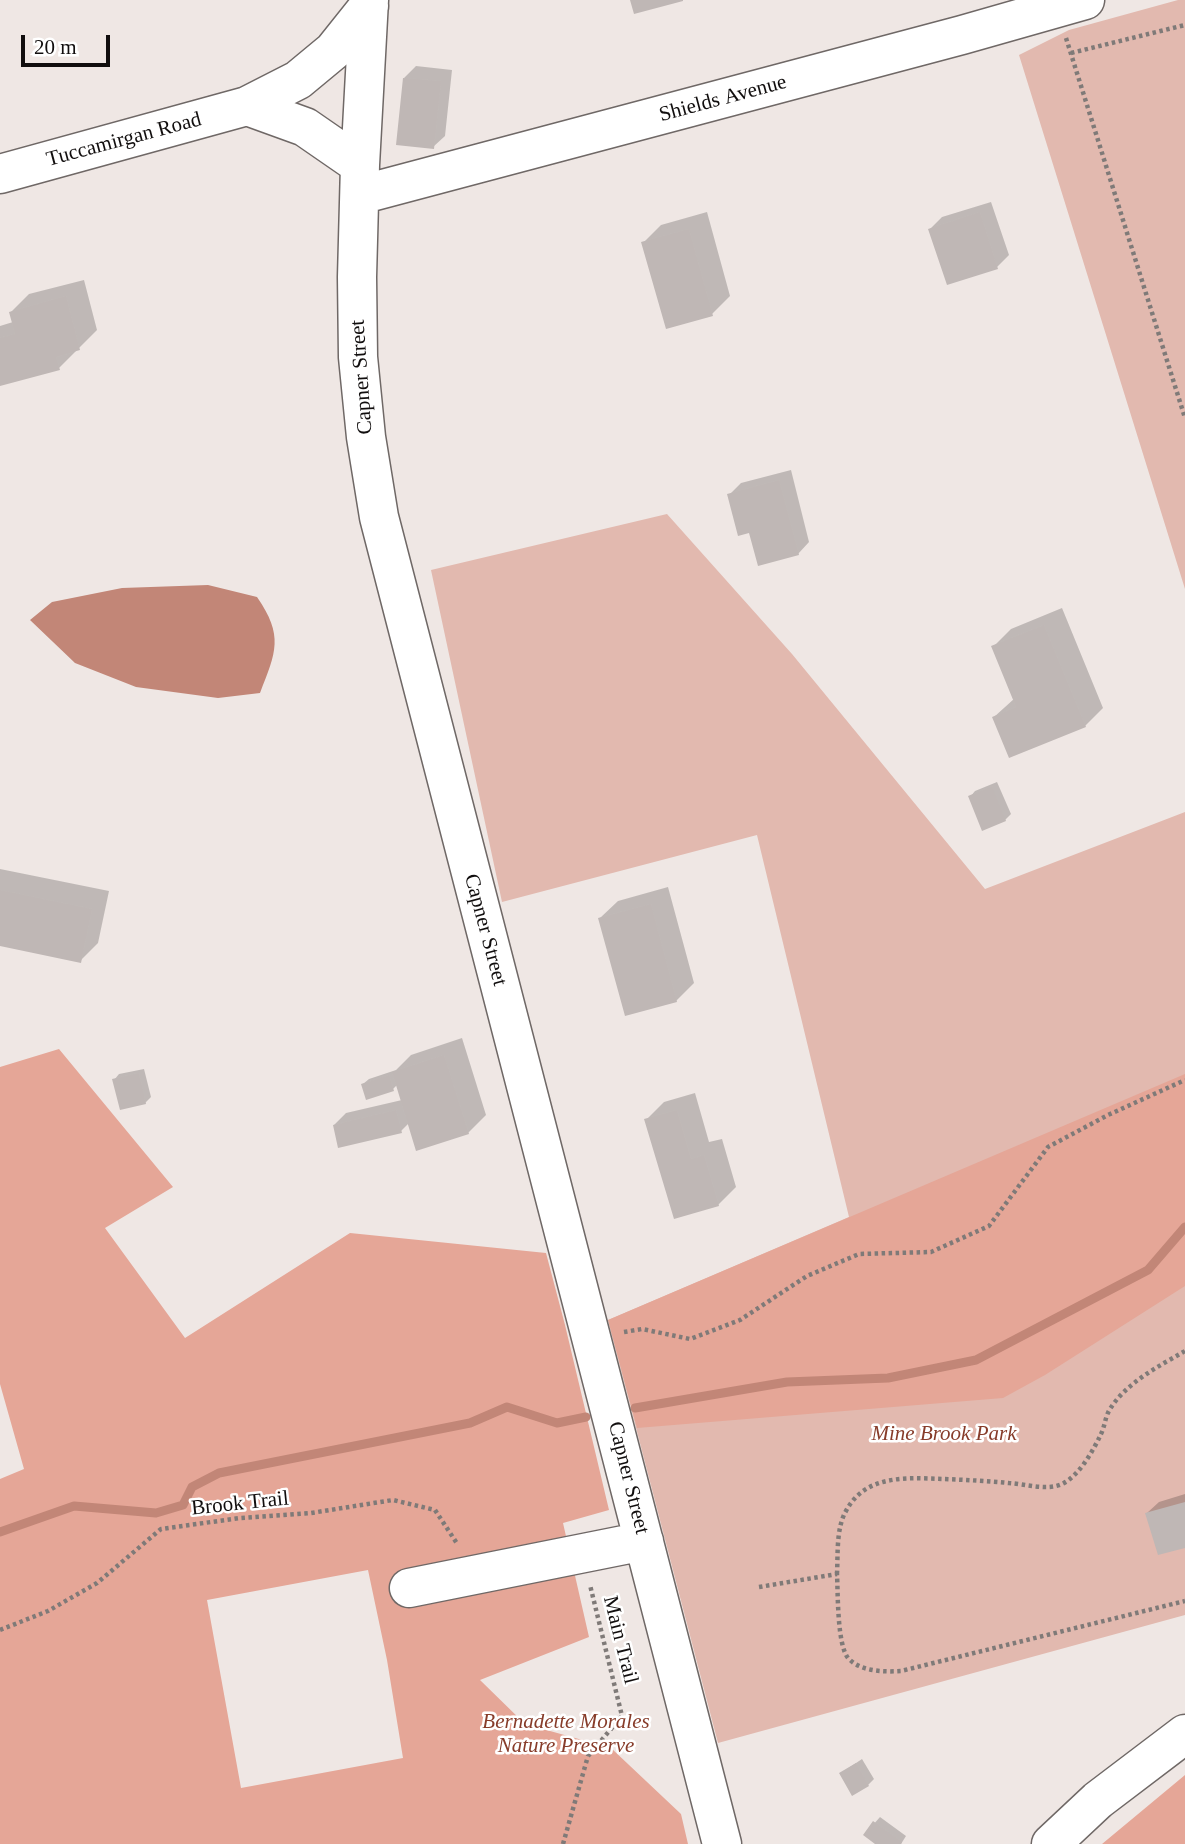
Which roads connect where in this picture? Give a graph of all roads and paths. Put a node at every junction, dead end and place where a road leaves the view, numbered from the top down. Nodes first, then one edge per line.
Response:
1 (1085, 0) edge
2 (369, 3) edge
3 (1020, 9) edge
4 (1185, 25) edge
5 (247, 106) junction
6 (0, 174) edge
7 (360, 180) junction
8 (1185, 418) edge
9 (1185, 1080) edge
10 (592, 1337) junction
11 (1185, 1352) edge
12 (644, 1541) junction
13 (582, 1553) junction
14 (478, 1574) junction
15 (837, 1574) junction
16 (759, 1587) dead end
17 (410, 1588) dead end
18 (1185, 1601) edge
19 (0, 1630) edge
20 (1185, 1734) edge
21 (563, 1844) edge
22 (722, 1844) edge
23 (1051, 1844) edge

1 - 3 street, Shields Avenue
2 - 5 street, Tuccamirgan Road
2 - 7 street, Capner Street
3 - 7 street, Shields Avenue
4 - 8 path
5 - 6 street, Tuccamirgan Road
5 - 7 street
7 - 10 street, Capner Street
9 - 10 path
10 - 12 street, Capner Street
11 - 15 path
12 - 13 street
12 - 22 street, Capner Street
13 - 14 street
13 - 21 path, Main Trail
14 - 17 street
14 - 19 path, Brook Trail
15 - 16 path
15 - 18 path
20 - 23 street

